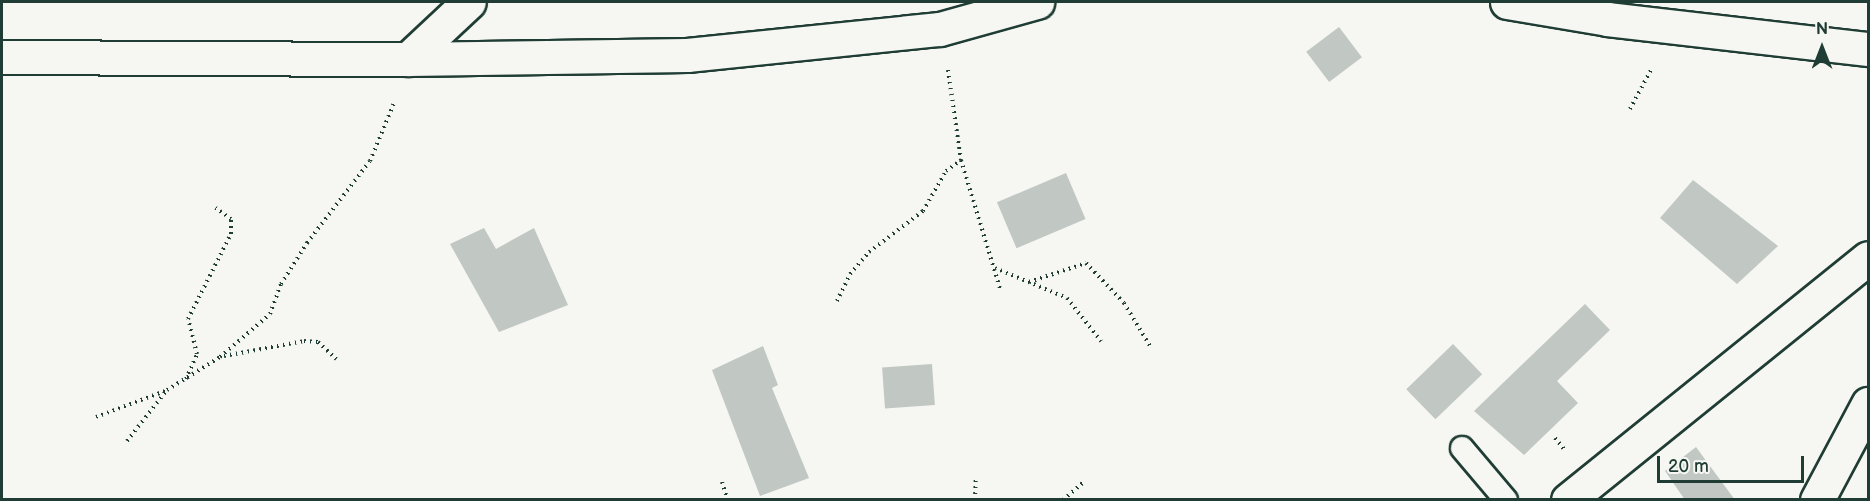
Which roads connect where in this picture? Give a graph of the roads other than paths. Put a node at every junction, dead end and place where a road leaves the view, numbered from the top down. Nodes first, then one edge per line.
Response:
1 (469, 2) edge
2 (1037, 2) edge
3 (1507, 2) edge
4 (1869, 49) edge
5 (2, 57) edge
6 (408, 59) junction
7 (1869, 258) edge
8 (1869, 404) edge
9 (1462, 448) dead end
10 (1506, 500) edge
11 (1568, 500) edge
12 (1817, 500) edge

1 - 6 street
2 - 6 street
3 - 4 street
5 - 6 street
7 - 11 street
8 - 12 street
9 - 10 lane

